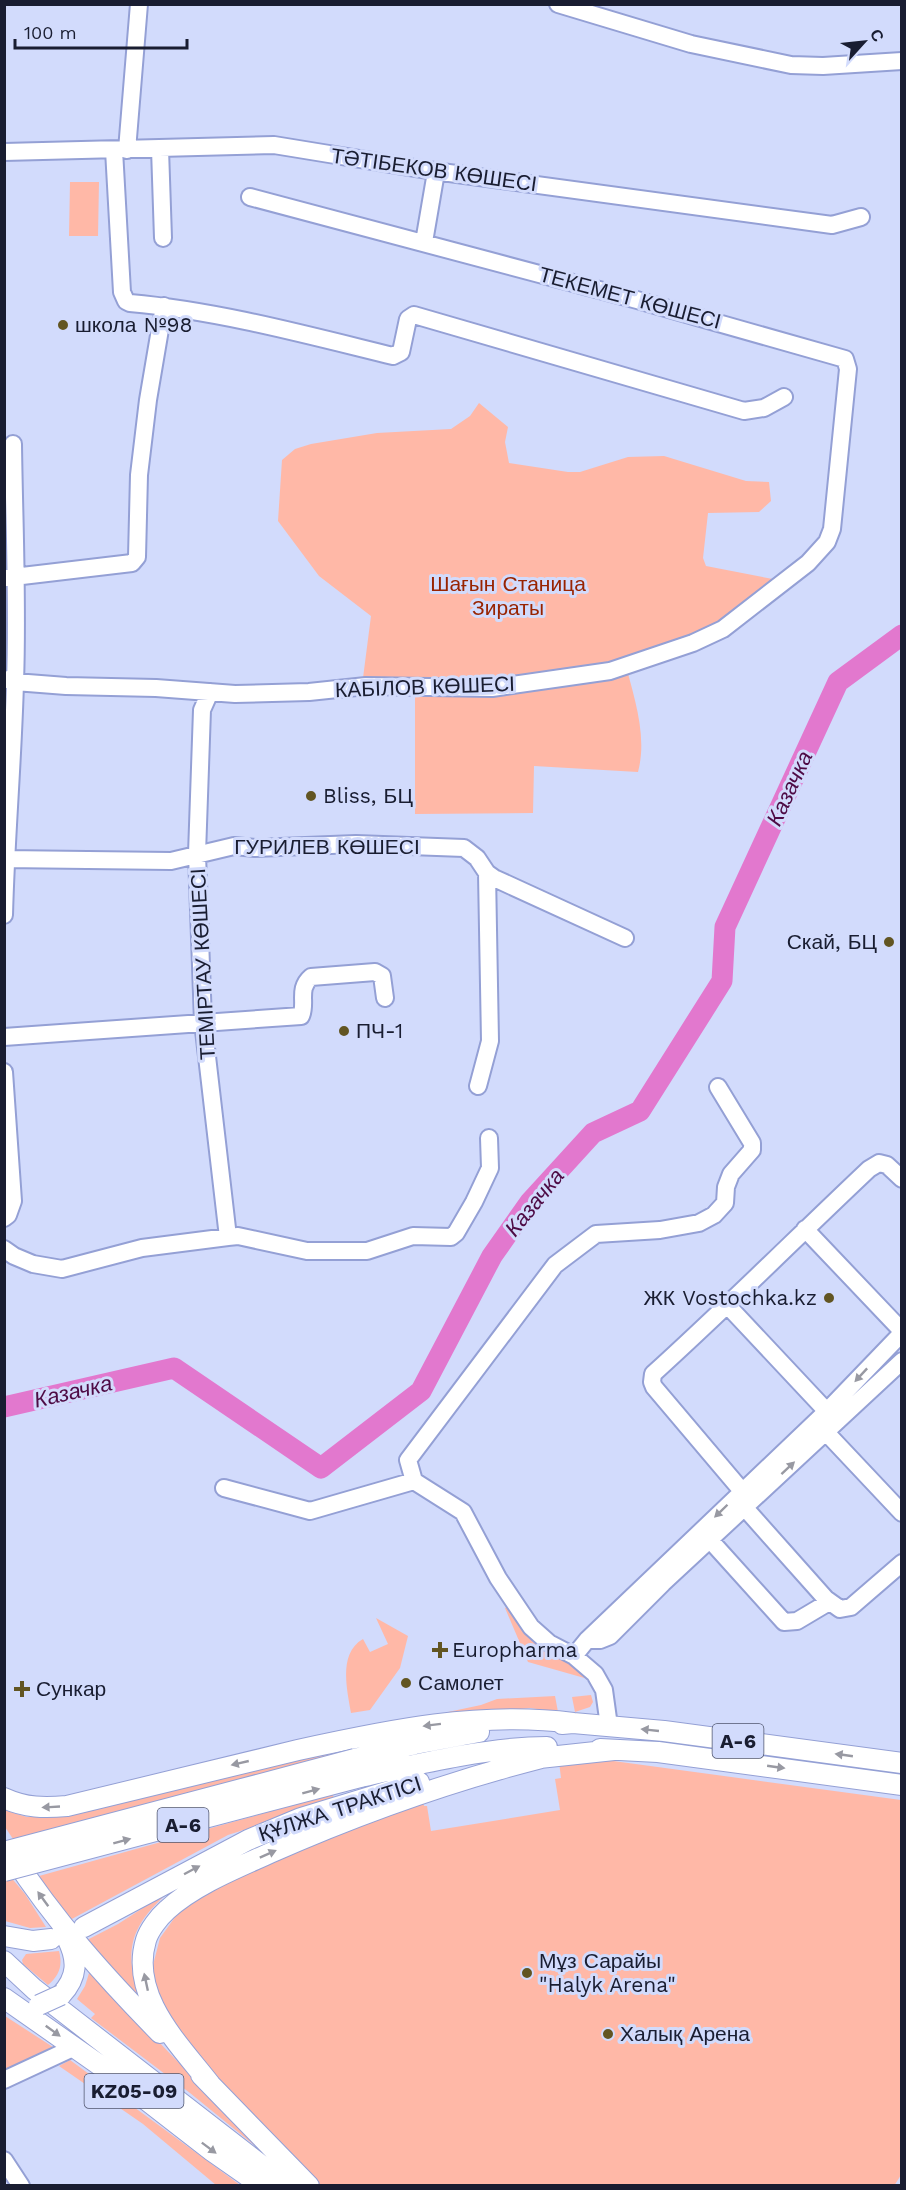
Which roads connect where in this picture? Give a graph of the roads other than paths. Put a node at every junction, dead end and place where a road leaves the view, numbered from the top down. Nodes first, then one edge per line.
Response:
1 (139, 4) edge
2 (558, 4) edge
3 (902, 61) edge
4 (160, 149) junction
5 (121, 150) junction
6 (4, 152) edge
7 (436, 172) junction
8 (250, 197) dead end
9 (861, 217) dead end
10 (163, 238) dead end
11 (424, 242) junction
12 (164, 306) junction
13 (784, 397) dead end
14 (13, 444) dead end
15 (9, 494) edge
16 (832, 529) joint
17 (10, 578) edge
18 (10, 681) edge
19 (210, 692) junction
20 (197, 854) junction
21 (5, 859) edge
22 (487, 873) junction
23 (4, 915) edge
24 (625, 938) dead end
25 (385, 998) dead end
26 (203, 1022) junction
27 (4, 1037) edge
28 (4, 1072) edge
29 (478, 1086) dead end
30 (718, 1087) dead end
31 (489, 1138) dead end
32 (901, 1178) edge
33 (4, 1218) edge
34 (805, 1229) junction
35 (228, 1237) junction
36 (4, 1249) edge
37 (728, 1306) junction
38 (902, 1332) edge
39 (902, 1361) edge
40 (827, 1422) junction
41 (414, 1481) junction
42 (224, 1488) dead end
43 (742, 1491) junction
44 (745, 1508) junction
45 (902, 1514) edge
46 (710, 1540) junction
47 (902, 1563) edge
48 (829, 1602) junction
49 (587, 1640) junction
50 (574, 1656) junction
51 (573, 1723) junction
52 (609, 1726) junction
53 (614, 1750) junction
54 (541, 1758) junction
55 (902, 1763) edge
56 (358, 1768) junction
57 (902, 1785) edge
58 (4, 1798) edge
59 (4, 1842) edge
60 (4, 1853) edge
61 (4, 1871) edge
62 (28, 1879) junction
63 (57, 1920) junction
64 (84, 1926) dead end
65 (4, 1936) edge
66 (51, 1939) dead end
67 (4, 1961) edge
68 (4, 1997) edge
69 (75, 2047) junction
70 (4, 2080) edge
71 (210, 2084) junction
72 (4, 2160) edge
73 (21, 2186) edge
74 (262, 2186) edge
75 (288, 2186) edge
76 (309, 2186) edge

1 - 5 street
2 - 3 street
4 - 5 street, ТӘТІБЕКОВ КӨШЕСІ
4 - 7 street, ТӘТІБЕКОВ КӨШЕСІ
4 - 10 street
5 - 6 street, ТӘТІБЕКОВ КӨШЕСІ
5 - 12 street
7 - 9 street, ТӘТІБЕКОВ КӨШЕСІ
7 - 11 street
8 - 11 street, ТЕКЕМЕТ КӨШЕСІ
11 - 16 street, ТЕКЕМЕТ КӨШЕСІ
12 - 13 street
12 - 17 street
14 - 15 street
15 - 17 street
16 - 19 street, КАБІЛОВ КӨШЕСІ
17 - 18 street
18 - 19 street, КАБІЛОВ КӨШЕСІ
18 - 21 street
19 - 20 street, ТЕМІРТАУ КӨШЕСІ
20 - 21 street, ГУРИЛЕВ КӨШЕСІ
20 - 22 street, ГУРИЛЕВ КӨШЕСІ
20 - 26 street, ТЕМІРТАУ КӨШЕСІ
21 - 23 street
22 - 24 street, ГУРИЛЕВ КӨШЕСІ
22 - 29 street
25 - 26 street
26 - 27 street
26 - 35 street, ТЕМІРТАУ КӨШЕСІ
28 - 33 street
30 - 41 street
31 - 35 street
32 - 34 street
34 - 37 street
34 - 38 street
35 - 36 street
37 - 40 street
37 - 43 street
38 -> 40 street
39 - 40 street
40 - 43 street
44 -> 40 street
40 - 45 street
41 - 42 street
41 - 50 street
43 -> 49 street
44 - 46 street
44 - 48 street
46 - 48 street
46 - 49 street
47 - 48 street
49 - 50 street
50 - 52 street
51 - 52 main road, A-6
51 - 56 main road, A-6
51 -> 58 main road
55 -> 52 main road, A-6
53 - 54 main road, ҚҰЛЖА ТРАКТІСІ
53 - 56 main road, A-6
53 -> 57 main road, A-6
64 -> 54 main road, ҚҰЛЖА ТРАКТІСІ
71 -> 54 main road
56 - 60 main road, A-6, bridge
61 -> 56 main road, A-6, bridge
59 - 62 main road
60 - 62 main road
63 -> 62 main road
63 - 68 main road, bridge
63 - 71 main road, KZ05-09
65 - 66 main road
67 - 75 main road
68 -> 69 main road, KZ05-09
69 - 70 street
69 -> 74 main road, KZ05-09
71 - 76 main road, KZ05-09
72 - 73 street

